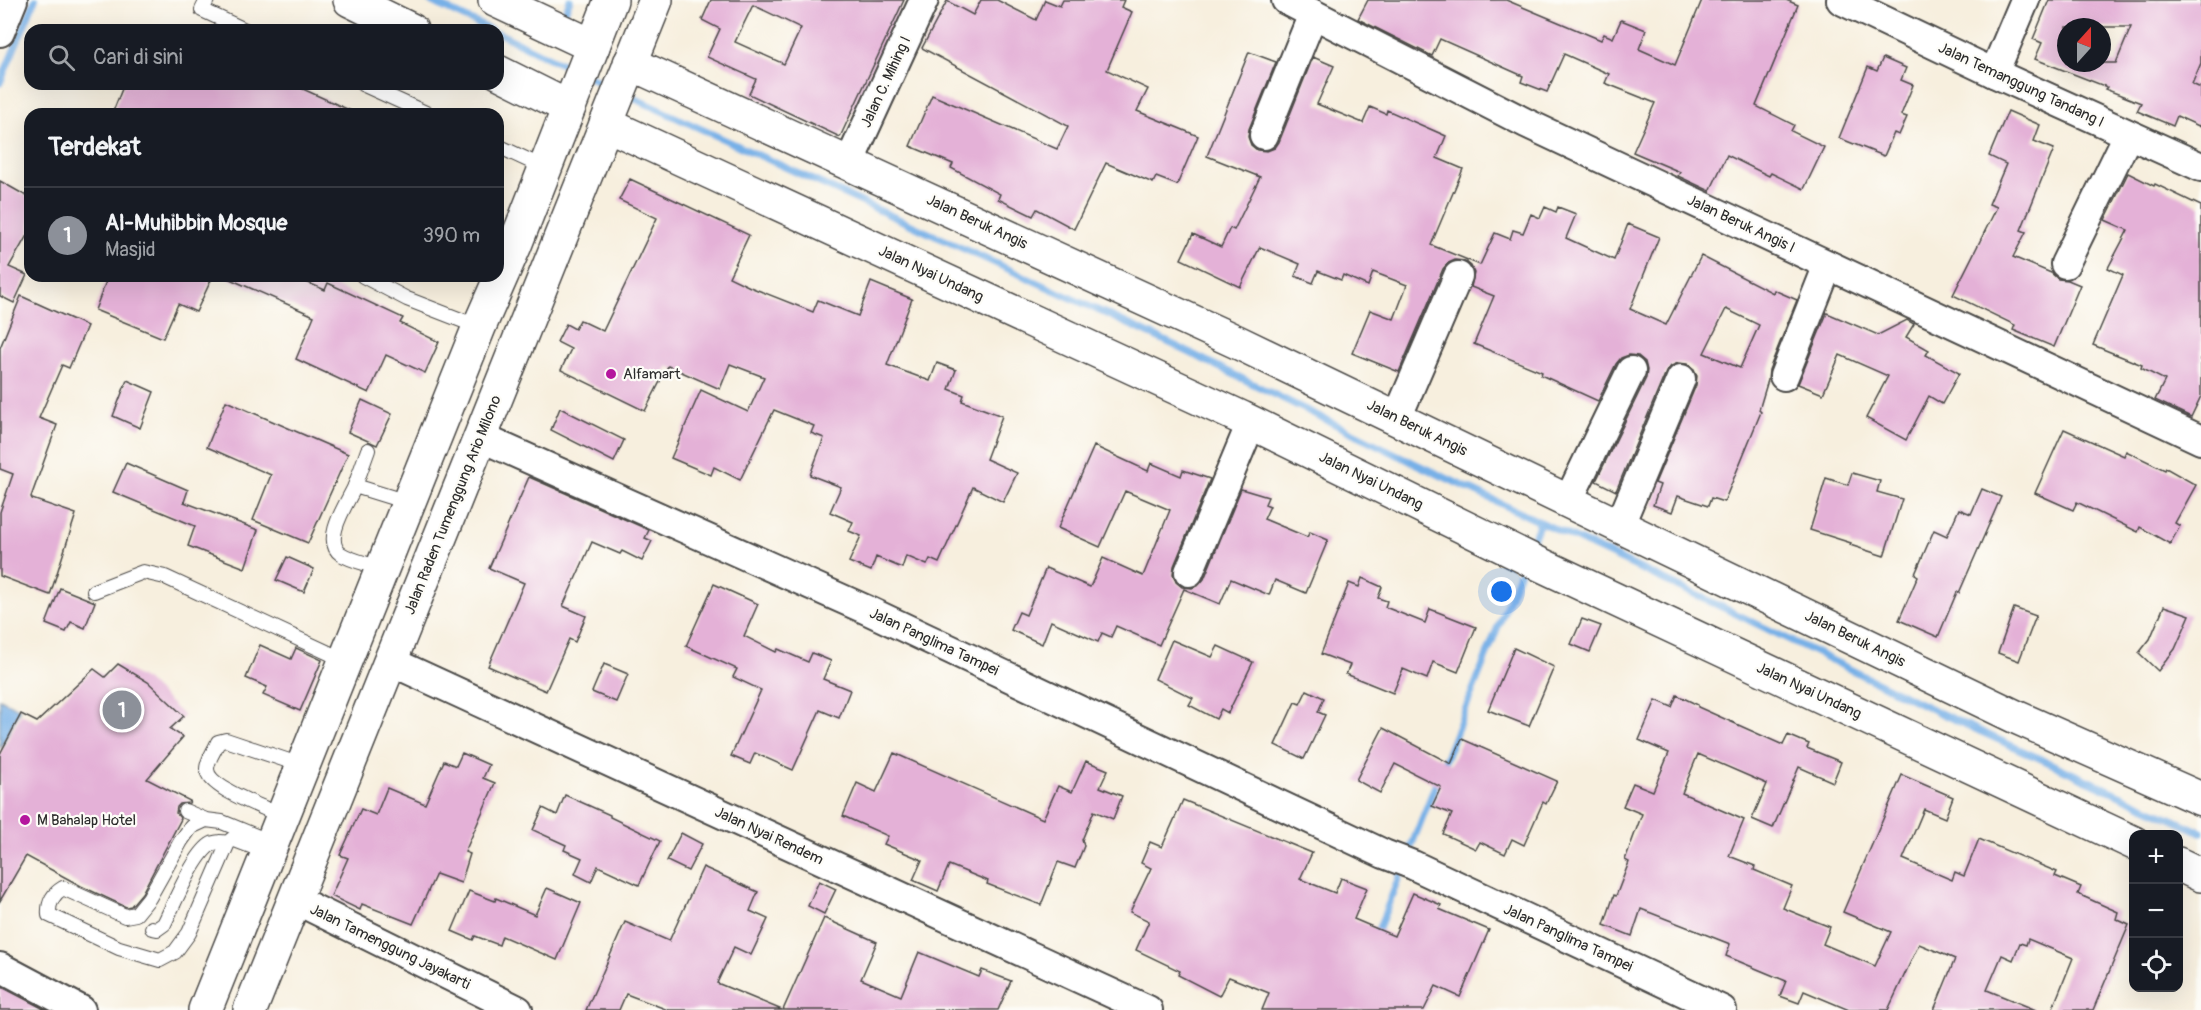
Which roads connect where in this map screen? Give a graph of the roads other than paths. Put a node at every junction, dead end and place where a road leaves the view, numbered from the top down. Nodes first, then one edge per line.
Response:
1 (13, 0) edge
2 (207, 0) edge
3 (350, 0) edge
4 (495, 0) edge
5 (611, 0) edge
6 (656, 0) edge
7 (924, 0) edge
8 (1286, 0) edge
9 (1841, 0) edge
10 (2025, 0) edge
11 (1312, 14) junction
12 (232, 24) edge
13 (399, 24) edge
14 (0, 32) edge
15 (584, 47) junction
16 (628, 70) junction
17 (1994, 73) junction
18 (504, 74) edge
19 (375, 90) edge
20 (571, 99) junction
21 (415, 108) edge
22 (609, 116) junction
23 (1264, 135) dead end
24 (2128, 135) junction
25 (504, 149) edge
26 (849, 163) junction
27 (2201, 167) edge
28 (545, 168) junction
29 (504, 261) edge
30 (2065, 264) dead end
31 (1828, 265) junction
32 (1458, 276) dead end
33 (375, 282) edge
34 (496, 282) edge
35 (479, 327) junction
36 (518, 343) junction
37 (1631, 371) dead end
38 (1784, 376) dead end
39 (1681, 379) dead end
40 (1397, 418) junction
41 (1251, 423) junction
42 (480, 437) junction
43 (2201, 440) edge
44 (368, 450) dead end
45 (356, 486) junction
46 (1568, 501) junction
47 (410, 503) junction
48 (1619, 526) junction
49 (384, 569) junction
50 (1189, 572) dead end
51 (94, 591) dead end
52 (346, 661) junction
53 (390, 661) junction
54 (304, 766) junction
55 (2201, 799) edge
56 (185, 812) dead end
57 (206, 820) junction
58 (275, 837) junction
59 (2129, 841) edge
60 (228, 843) junction
61 (2183, 866) edge
62 (2201, 875) edge
63 (294, 899) junction
64 (152, 928) dead end
65 (0, 966) edge
66 (81, 1010) edge
67 (205, 1010) edge
68 (250, 1010) edge
69 (518, 1010) edge
70 (1148, 1010) edge
71 (1722, 1010) edge

1 - 14 street
2 - 12 lane
3 - 13 main road
4 - 15 main road
5 - 15 main road
6 - 16 main road, Jalan Raden Tumenggung Ario Milono
7 - 26 street, Jalan C. Mihing I
8 - 11 street, Jalan Beruk Angis I
9 - 17 street, Jalan Temanggung Tandang I
10 - 17 street
11 - 23 street
11 - 31 street, Jalan Beruk Angis I
15 - 20 main road
16 - 22 main road, Jalan Raden Tumenggung Ario Milono
16 - 26 main road, Jalan Beruk Angis
17 - 24 street, Jalan Temanggung Tandang I
18 - 20 main road
19 - 21 lane
20 - 28 main road
22 - 36 main road, Jalan Raden Tumenggung Ario Milono
22 - 41 main road, Jalan Nyai Undang
24 - 27 street, Jalan Temanggung Tandang I
24 - 30 street
25 - 28 lane
26 - 40 main road, Jalan Beruk Angis
28 - 29 main road
31 - 38 street
31 - 43 street, Jalan Beruk Angis I
32 - 40 street
33 - 35 lane
34 - 35 main road
35 - 36 main road
35 - 47 main road
36 - 42 main road, Jalan Raden Tumenggung Ario Milono
37 - 46 street
39 - 48 street
40 - 46 main road, Jalan Beruk Angis
41 - 50 street
41 - 59 main road, Jalan Nyai Undang
42 - 53 main road, Jalan Raden Tumenggung Ario Milono
42 - 71 street, Jalan Panglima Tampei
44 - 45 lane
45 - 47 lane
45 - 49 lane
46 - 48 main road, Jalan Beruk Angis
47 - 49 main road
48 - 55 main road, Jalan Beruk Angis
49 - 52 main road
51 - 52 lane
52 - 54 main road
53 - 63 main road, Jalan Raden Tumenggung Ario Milono
53 - 70 street, Jalan Nyai Rendem
54 - 58 main road
54 - 58 lane
56 - 57 lane
57 - 58 lane
57 - 60 lane
58 - 60 lane
58 - 67 main road
60 - 64 lane
61 - 62 main road
63 - 68 main road, Jalan Raden Tumenggung Ario Milono
63 - 69 street, Jalan Tamenggung Jayakarti
65 - 66 street

